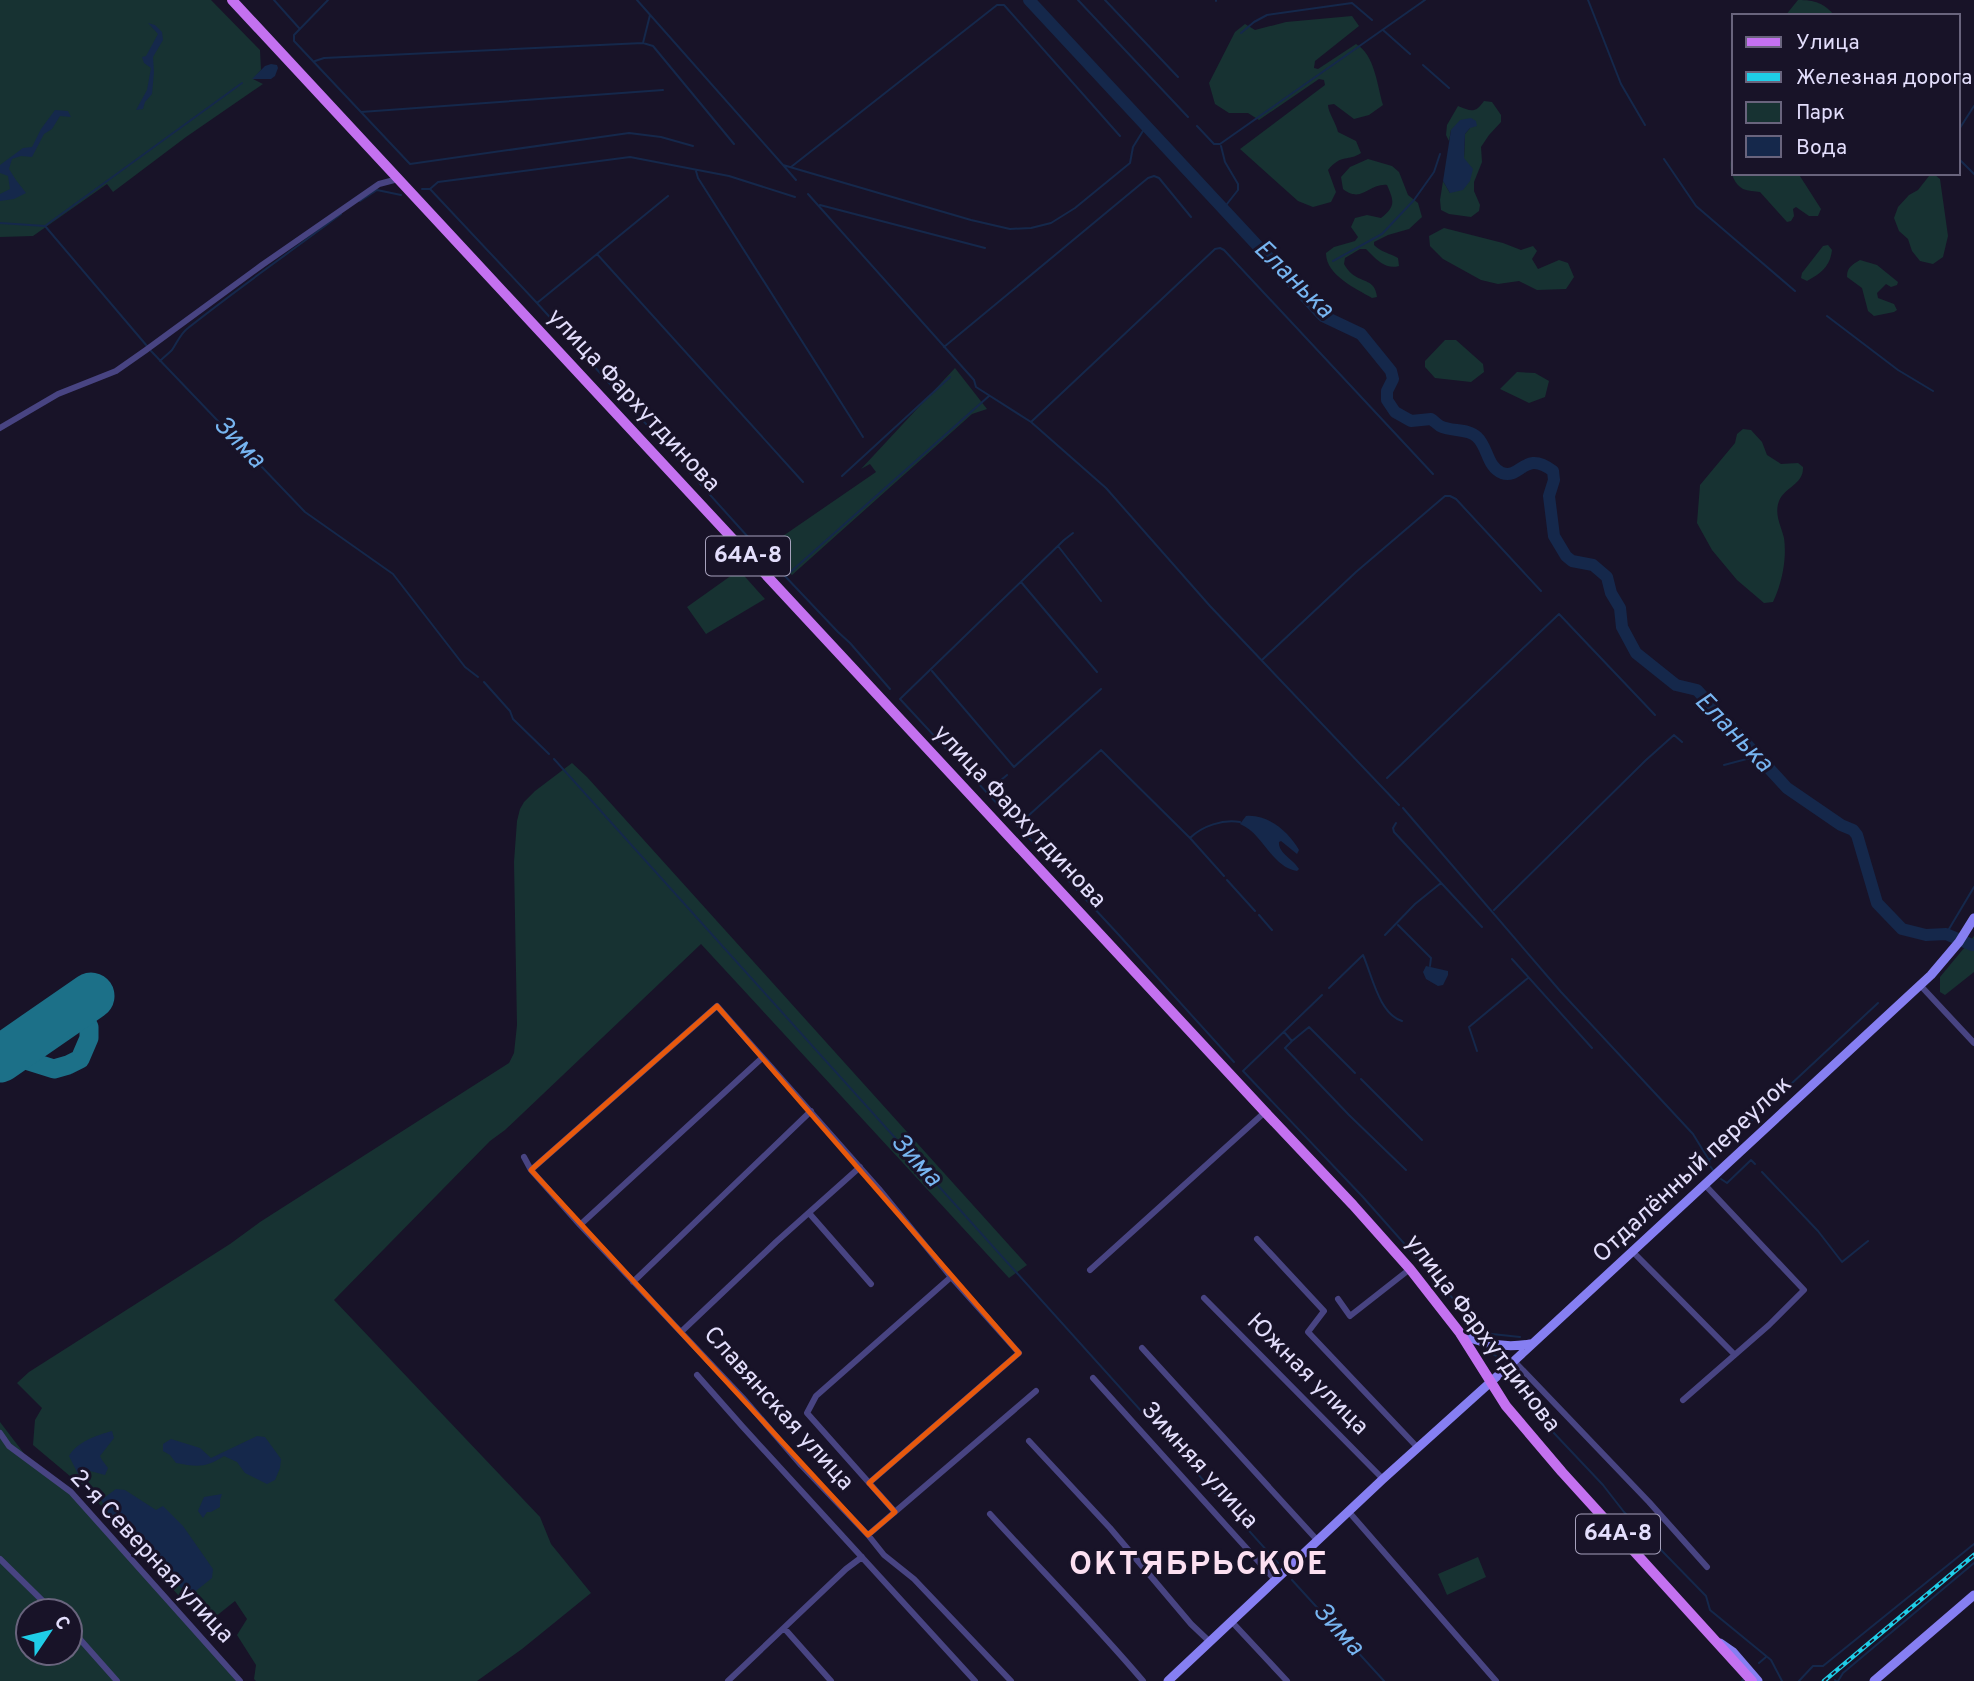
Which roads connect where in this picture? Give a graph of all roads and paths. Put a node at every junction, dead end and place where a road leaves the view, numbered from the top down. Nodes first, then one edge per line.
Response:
1 (232, 0) edge
2 (398, 179) junction
3 (0, 428) edge
4 (1973, 921) edge
5 (1920, 985) junction
6 (1974, 1043) edge
7 (762, 1058) junction
8 (811, 1111) junction
9 (1265, 1112) junction
10 (524, 1157) dead end
11 (860, 1167) junction
12 (531, 1170) junction
13 (1705, 1185) junction
14 (808, 1213) junction
15 (580, 1225) junction
16 (1256, 1239) dead end
17 (1632, 1251) junction
18 (1410, 1269) junction
19 (1090, 1270) dead end
20 (951, 1277) junction
21 (633, 1282) junction
22 (872, 1284) dead end
23 (1203, 1298) dead end
24 (1338, 1299) dead end
25 (681, 1332) junction
26 (1460, 1333) junction
27 (1532, 1344) junction
28 (1142, 1348) dead end
29 (1734, 1354) junction
30 (1514, 1361) junction
31 (697, 1375) dead end
32 (1093, 1378) dead end
33 (1490, 1382) junction
34 (1036, 1391) dead end
35 (1683, 1400) dead end
36 (0, 1433) edge
37 (1029, 1441) dead end
38 (1418, 1448) junction
39 (1383, 1479) junction
40 (869, 1483) junction
41 (895, 1512) junction
42 (1349, 1512) junction
43 (990, 1514) dead end
44 (868, 1535) junction
45 (1318, 1541) junction
46 (862, 1558) junction
47 (0, 1559) edge
48 (1707, 1567) dead end
49 (1276, 1581) junction
50 (1974, 1595) edge
51 (39, 1597) edge
52 (1232, 1622) junction
53 (784, 1628) junction
54 (1714, 1639) junction
55 (1210, 1642) junction
56 (84, 1644) edge
57 (117, 1681) edge
58 (240, 1681) edge
59 (728, 1681) edge
60 (831, 1681) edge
61 (975, 1681) edge
62 (1011, 1681) edge
63 (1143, 1681) edge
64 (1168, 1681) edge
65 (1287, 1681) edge
66 (1496, 1681) edge
67 (1752, 1681) edge
68 (1758, 1681) edge
69 (1874, 1681) edge

1 - 2 main road, улица Фархутдинова / 64А-8
2 - 3 street
2 - 9 main road, улица Фархутдинова / 64А-8
4 - 5 main road, Отдалённый переулок
5 - 6 street
5 - 13 main road, Отдалённый переулок
7 - 8 street
7 - 12 street
7 - 15 street
8 - 11 street
8 - 21 street
9 - 18 main road, улица Фархутдинова / 64А-8
9 - 19 street
10 - 12 street, Славянская улица
11 - 14 street
11 - 20 street
12 - 15 street, Славянская улица
13 - 17 main road, Отдалённый переулок
13 - 29 street
14 - 22 street
14 - 25 street
15 - 21 street, Славянская улица
16 - 38 street
17 - 27 main road, Отдалённый переулок
17 - 29 street
18 - 24 street
18 - 26 main road, улица Фархутдинова / 64А-8
20 - 40 street
20 - 40 street
21 - 25 street, Славянская улица
23 - 39 street, Южная улица
25 - 44 street, Славянская улица
26 - 27 main road
26 - 33 main road, улица Фархутдинова / 64А-8
27 - 30 main road, Отдалённый переулок
28 - 45 street, Зимняя улица
29 - 35 street
30 - 33 main road, Отдалённый переулок
30 - 48 street
31 - 46 street
32 - 49 street, Зимняя улица
33 - 38 main road, Отдалённый переулок
33 - 54 main road, улица Фархутдинова / 64А-8
34 - 41 street
36 - 58 street, 2-я Северная улица
37 - 55 street
38 - 39 main road, Отдалённый переулок
39 - 42 main road, Отдалённый переулок
40 - 41 street
41 - 44 street
42 - 45 main road, Отдалённый переулок
42 - 66 street
43 - 63 street
44 - 62 street, Славянская улица
45 - 49 main road, Отдалённый переулок
46 - 53 street
46 - 61 street
47 - 51 street
49 - 52 main road, Отдалённый переулок
50 - 69 main road
52 - 55 main road, Отдалённый переулок
52 - 65 street
53 - 59 street
53 - 60 street
54 - 67 main road, улица Фархутдинова / 64А-8
54 - 68 main road
55 - 64 main road, Отдалённый переулок
56 - 57 street

